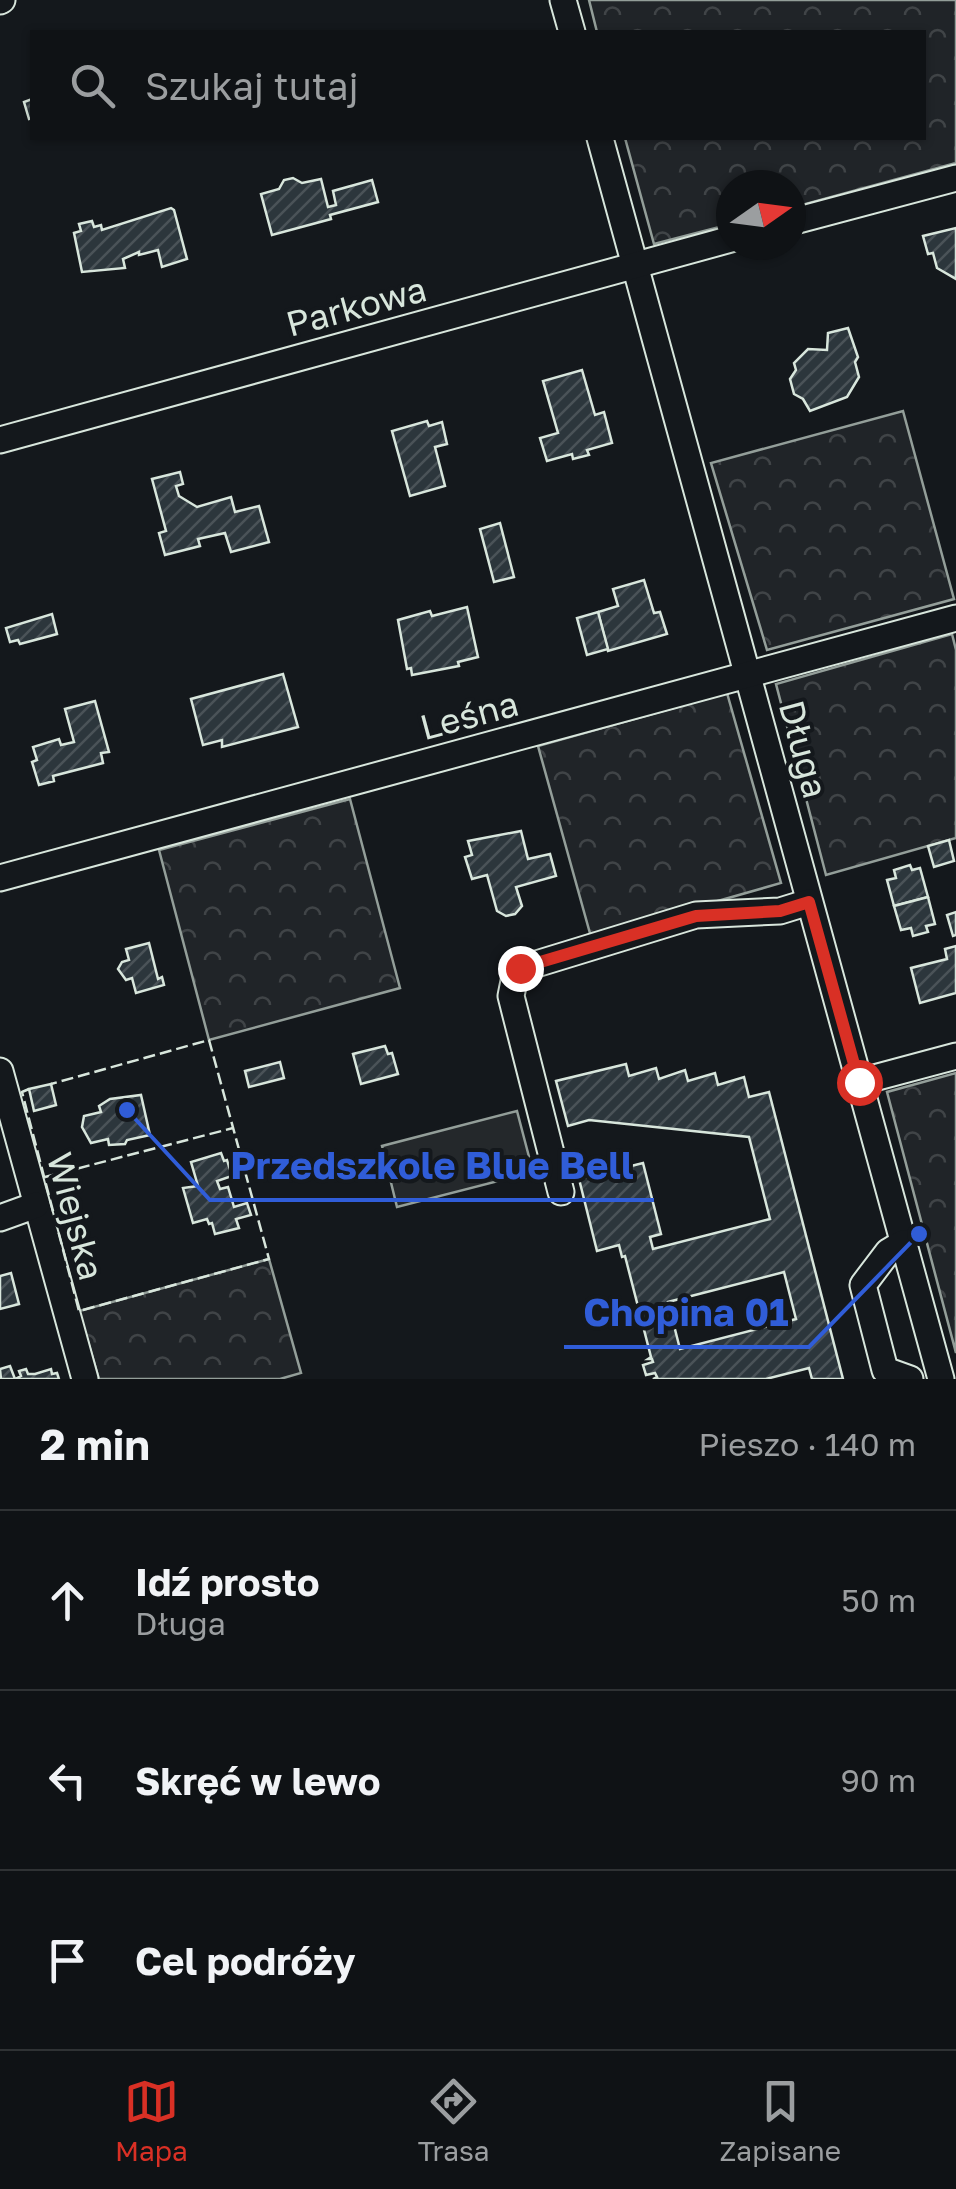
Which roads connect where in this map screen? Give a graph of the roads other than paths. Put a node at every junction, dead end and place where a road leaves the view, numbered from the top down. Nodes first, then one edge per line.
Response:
1 (563, 0) edge
2 (571, 30) edge
3 (601, 140) edge
4 (956, 178) edge
5 (806, 218) edge
6 (716, 242) edge
7 (634, 265) junction
8 (0, 440) edge
9 (956, 618) edge
10 (748, 676) junction
11 (0, 878) edge
12 (809, 902) junction
13 (956, 1056) edge
14 (0, 1071) edge
15 (859, 1082) junction
16 (560, 1192) dead end
17 (36, 1205) junction
18 (0, 1218) edge
19 (903, 1243) junction
20 (85, 1379) edge
21 (910, 1379) edge
22 (940, 1379) edge

1 - 2 street
3 - 7 street, Długa
4 - 5 street
6 - 7 street, Parkowa
7 - 8 street, Parkowa
7 - 10 street, Długa
9 - 10 street, Leśna
10 - 11 street, Leśna
10 - 12 street, Długa
12 - 15 street, Długa
12 - 16 street
13 - 15 street
14 - 17 street, Wiejska
15 - 19 street, Długa
17 - 18 street
17 - 20 street, Wiejska
19 - 21 street
19 - 22 street, Długa

